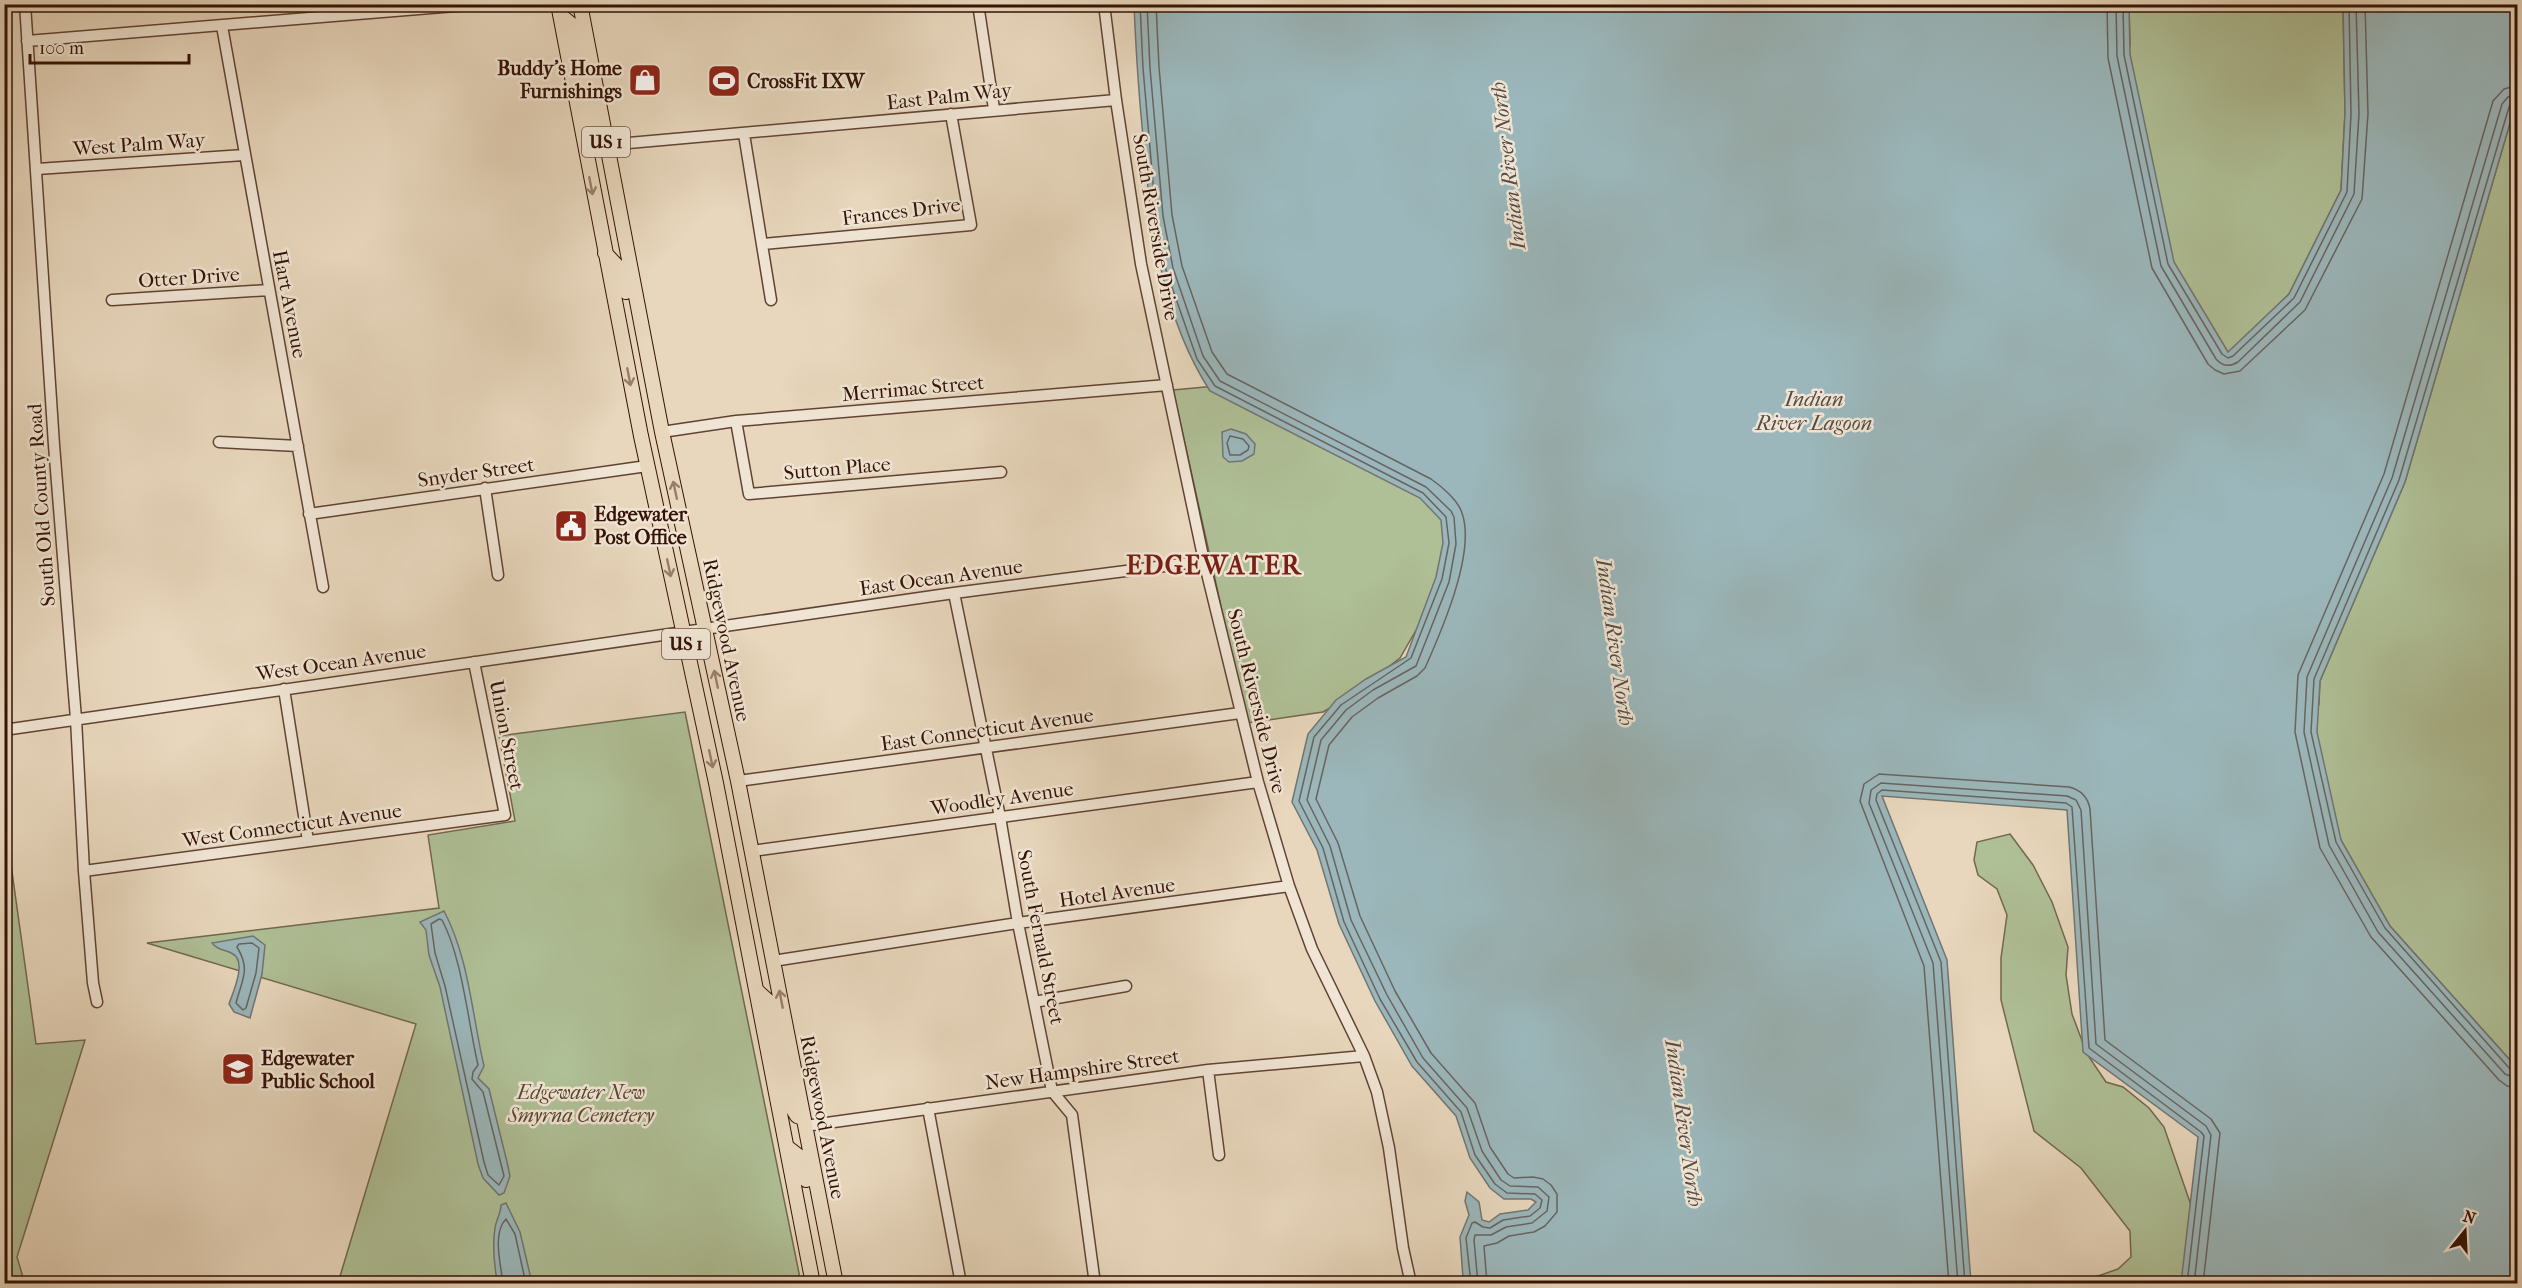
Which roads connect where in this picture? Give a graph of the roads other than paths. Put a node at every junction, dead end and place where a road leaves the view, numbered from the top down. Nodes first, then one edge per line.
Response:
1 (25, 4) edge
2 (480, 4) edge
3 (580, 4) edge
4 (978, 4) edge
5 (1104, 4) edge
6 (559, 10) edge
7 (222, 26) junction
8 (27, 41) junction
9 (1116, 100) junction
10 (994, 109) junction
11 (951, 114) junction
12 (744, 134) junction
13 (606, 145) junction
14 (244, 154) junction
15 (38, 169) junction
16 (763, 244) junction
17 (605, 253) junction
18 (269, 290) junction
19 (112, 300) dead end
20 (771, 300) dead end
21 (647, 356) junction
22 (1167, 385) junction
23 (736, 421) junction
24 (662, 432) junction
25 (219, 442) dead end
26 (298, 446) junction
27 (647, 466) junction
28 (1001, 472) dead end
29 (485, 488) junction
30 (309, 514) junction
31 (1204, 561) junction
32 (498, 575) dead end
33 (323, 587) dead end
34 (954, 593) junction
35 (705, 629) junction
36 (683, 632) junction
37 (474, 662) junction
38 (284, 689) junction
39 (1240, 713) junction
40 (76, 719) junction
41 (4, 730) edge
42 (985, 747) junction
43 (738, 780) junction
44 (1258, 782) junction
45 (505, 815) joint
46 (1000, 817) junction
47 (308, 841) junction
48 (752, 851) junction
49 (84, 871) junction
50 (1289, 886) junction
51 (1018, 924) junction
52 (773, 961) junction
53 (1126, 986) dead end
54 (756, 990) junction
55 (98, 1002) dead end
56 (1034, 1002) junction
57 (1364, 1056) junction
58 (1208, 1070) junction
59 (1052, 1091) junction
60 (928, 1108) junction
61 (804, 1122) junction
62 (787, 1147) junction
63 (1219, 1155) dead end
64 (813, 1284) edge
65 (831, 1284) edge
66 (836, 1284) edge
67 (961, 1284) edge
68 (1095, 1284) edge
69 (1411, 1284) edge

1 - 8 street, South Old County Road
2 - 7 street
3 - 13 main road, Ridgewood Avenue / US 1
4 - 10 street
5 - 9 street, South Riverside Drive
6 - 13 main road
6 -> 17 main road, Ridgewood Avenue / US 1
7 - 8 street
7 - 14 street, Hart Avenue
8 - 15 street, South Old County Road
9 - 10 street, East Palm Way
9 - 22 street, South Riverside Drive
10 - 11 street, East Palm Way
11 - 12 street, East Palm Way
11 - 16 street, Frances Drive
12 - 13 street, East Palm Way
12 - 16 street
13 - 21 main road, Ridgewood Avenue / US 1
14 - 15 street, West Palm Way
14 - 18 street, Hart Avenue
15 - 40 street, South Old County Road
16 - 20 street
17 - 21 main road
17 -> 27 main road, Ridgewood Avenue / US 1
18 - 19 street, Otter Drive
18 - 26 street, Hart Avenue
21 - 24 main road, Ridgewood Avenue / US 1
22 - 23 street, Merrimac Street
22 - 31 street, South Riverside Drive
23 - 24 street, Merrimac Street
23 - 28 street, Sutton Place
35 -> 24 main road, Ridgewood Avenue / US 1
25 - 26 street
26 - 30 street, Hart Avenue
27 - 29 street, Snyder Street
27 -> 36 main road, Ridgewood Avenue / US 1
29 - 30 street, Snyder Street
29 - 32 street
30 - 33 street, Hart Avenue
31 - 34 street, East Ocean Avenue
31 - 39 street, South Riverside Drive
34 - 35 street, East Ocean Avenue
34 - 42 street, South Fernald Street
35 - 36 street, East Ocean Avenue
43 -> 35 main road, Ridgewood Avenue / US 1
36 - 37 street, West Ocean Avenue
36 -> 54 main road, Ridgewood Avenue / US 1
37 - 38 street, West Ocean Avenue
37 - 45 street, Union Street
38 - 40 street, West Ocean Avenue
38 - 47 street
39 - 42 street, East Connecticut Avenue
39 - 44 street, South Riverside Drive
40 - 41 street, West Ocean Avenue
40 - 49 street, South Old County Road
42 - 43 street, East Connecticut Avenue
42 - 46 street, South Fernald Street
43 - 48 main road, Ridgewood Avenue / US 1
44 - 46 street, Woodley Avenue
44 - 50 street, South Riverside Drive
45 - 47 street, West Connecticut Avenue
46 - 48 street, Woodley Avenue
46 - 51 street, South Fernald Street
47 - 49 street, West Connecticut Avenue
48 - 52 main road, Ridgewood Avenue / US 1
49 - 55 street, South Old County Road
50 - 51 street, Hotel Avenue
50 - 57 street, South Riverside Drive
51 - 52 street, Hotel Avenue
51 - 56 street, South Fernald Street
61 -> 52 main road, Ridgewood Avenue / US 1
53 - 56 street
54 - 61 main road
54 - 62 main road, Ridgewood Avenue / US 1
56 - 59 street, South Fernald Street
57 - 58 street, New Hampshire Street
57 - 69 street, South Riverside Drive
58 - 59 street, New Hampshire Street
58 - 63 street
59 - 60 street, New Hampshire Street
59 - 68 street, South Fernald Street
60 - 61 street, New Hampshire Street
60 - 67 street
61 - 66 main road, Ridgewood Avenue / US 1
62 - 64 main road, Ridgewood Avenue / US 1
62 - 65 main road

